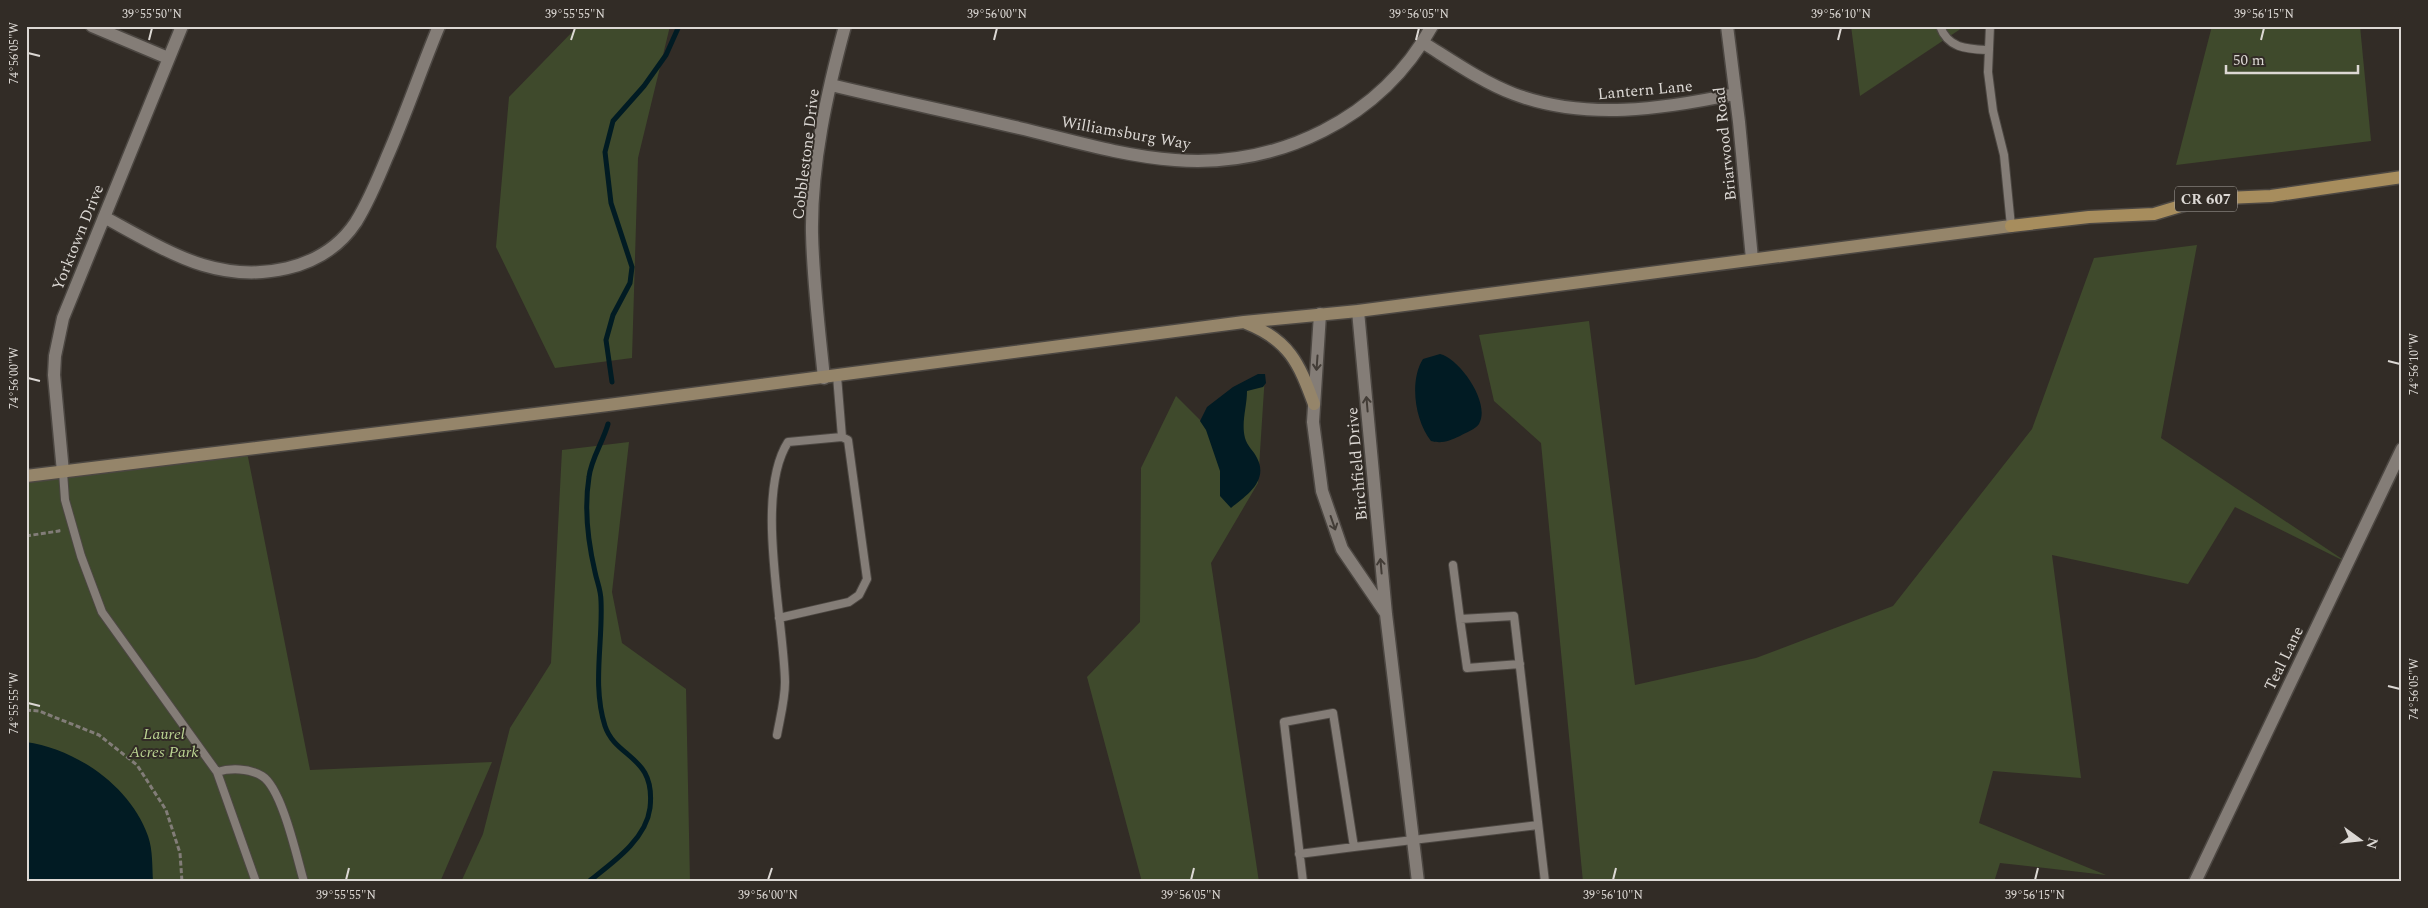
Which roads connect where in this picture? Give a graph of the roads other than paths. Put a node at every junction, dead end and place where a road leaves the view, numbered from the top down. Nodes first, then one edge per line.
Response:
1 (92, 26) edge
2 (182, 26) edge
3 (440, 26) edge
4 (845, 26) edge
5 (1432, 26) edge
6 (1727, 26) edge
7 (1940, 26) edge
8 (1990, 26) edge
9 (1422, 42) junction
10 (1989, 50) junction
11 (168, 58) junction
12 (831, 85) junction
13 (1735, 94) junction
14 (2402, 177) edge
15 (104, 216) junction
16 (2011, 226) junction
17 (1752, 258) junction
18 (1358, 311) junction
19 (1320, 314) junction
20 (1244, 322) junction
21 (837, 376) junction
22 (824, 378) junction
23 (1314, 404) junction
24 (842, 437) junction
25 (2402, 449) edge
26 (62, 472) junction
27 (26, 476) edge
28 (1453, 565) dead end
29 (1386, 614) junction
30 (778, 618) junction
31 (1460, 619) junction
32 (1520, 664) junction
33 (777, 735) dead end
34 (217, 772) junction
35 (1538, 825) junction
36 (1413, 841) junction
37 (1354, 847) junction
38 (1300, 854) junction
39 (256, 882) edge
40 (304, 882) edge
41 (1302, 882) edge
42 (1418, 882) edge
43 (1545, 882) edge
44 (2195, 882) edge

1 - 11 street
2 - 11 street, Yorktown Drive
3 - 15 street
4 - 12 street, Cobblestone Drive
5 - 9 street, Williamsburg Way
6 - 13 street, Briarwood Road
7 - 10 lane
8 - 10 lane
9 - 12 street, Williamsburg Way
9 - 13 street, Lantern Lane
10 - 16 lane
11 - 15 street, Yorktown Drive
12 - 22 street, Cobblestone Drive
13 - 17 street, Briarwood Road
14 - 16 main road, CR 607
15 - 26 street, Yorktown Drive
16 - 17 main road
17 - 18 main road
18 - 19 main road
29 -> 18 street, Birchfield Drive
19 - 20 main road
19 -> 23 street, Birchfield Drive
20 - 21 main road
20 - 23 main road
21 - 22 main road
21 - 24 lane
22 - 26 main road
23 -> 29 street, Birchfield Drive
24 - 30 lane
24 - 30 lane
25 - 44 street, Teal Lane
26 - 27 main road
26 - 34 lane
28 - 31 lane
29 - 36 street, Birchfield Drive
30 - 33 lane
31 - 32 lane
31 - 32 lane
32 - 35 lane
34 - 39 lane
34 - 40 lane
35 - 36 lane
35 - 43 lane
36 - 37 lane
36 - 42 street, Birchfield Drive
37 - 38 lane
37 - 38 lane
38 - 41 lane

